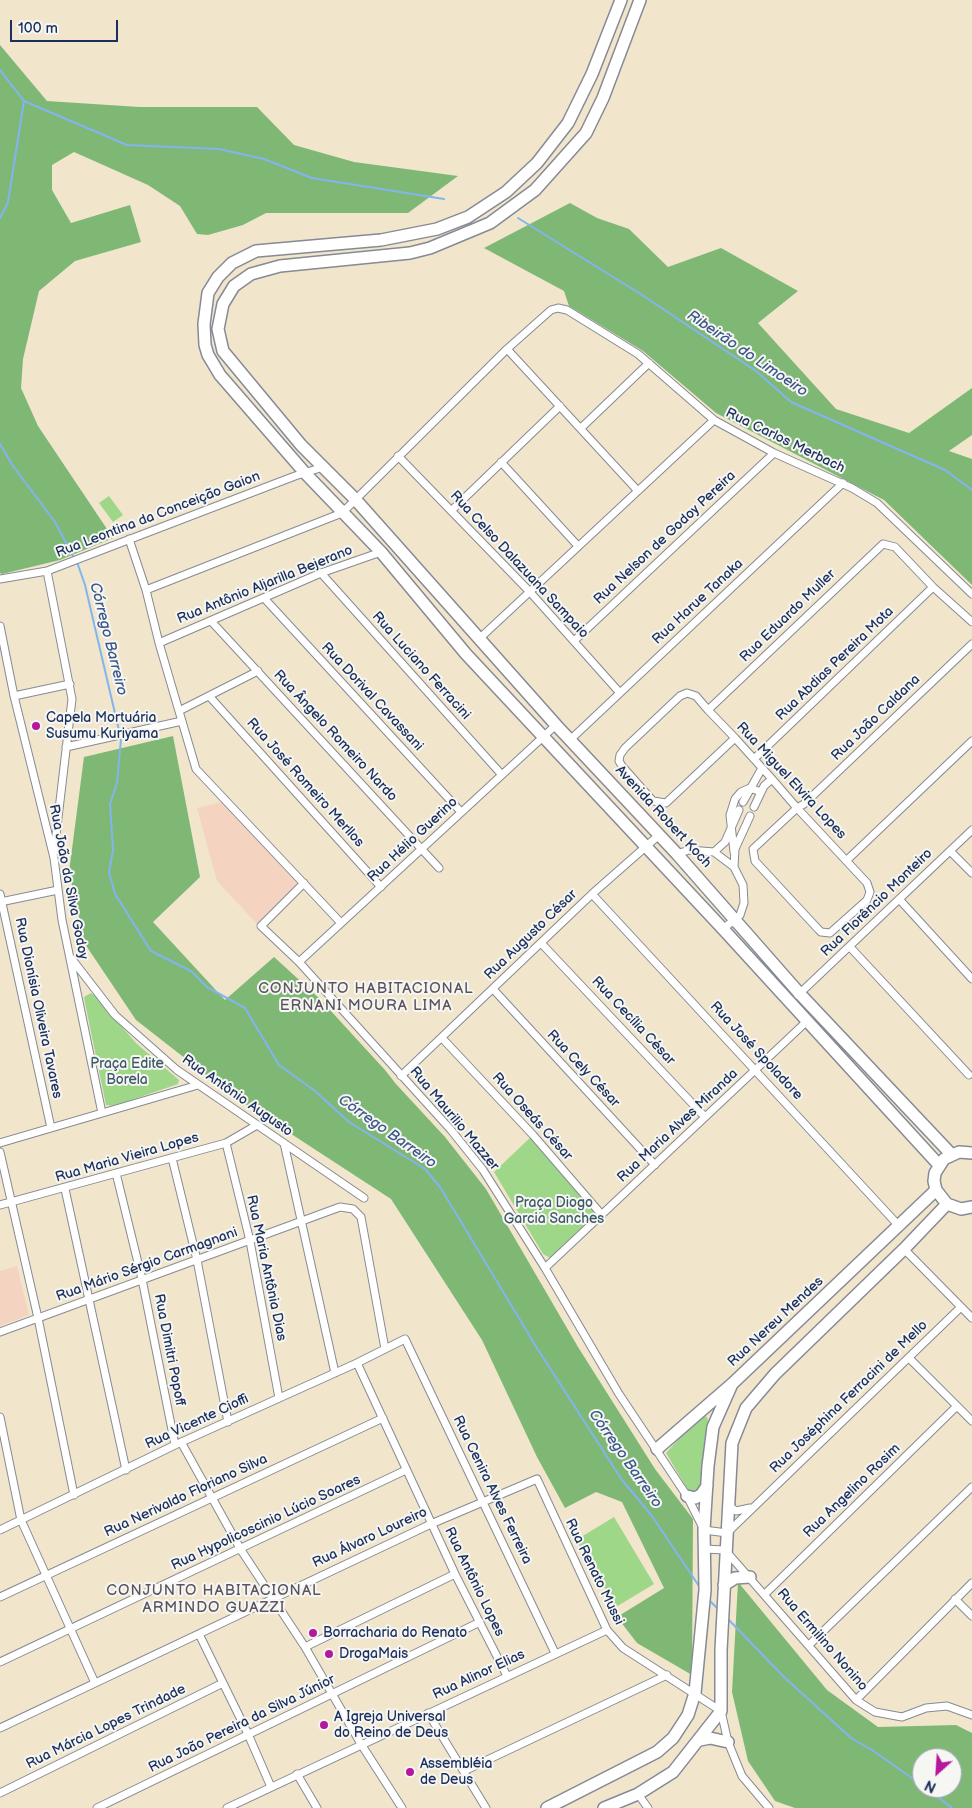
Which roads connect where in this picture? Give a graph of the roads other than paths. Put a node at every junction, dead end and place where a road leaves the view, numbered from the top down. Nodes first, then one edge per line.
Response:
1 (621, 0) edge
2 (640, 0) edge
3 (508, 348) junction
4 (649, 363) junction
5 (560, 406) junction
6 (714, 420) junction
7 (581, 428) junction
8 (774, 453) junction
9 (398, 456) junction
10 (501, 462) junction
11 (323, 468) junction
12 (305, 473) junction
13 (842, 483) junction
14 (638, 490) junction
15 (355, 499) junction
16 (452, 510) junction
17 (342, 512) junction
18 (129, 540) junction
19 (578, 546) junction
20 (381, 552) junction
21 (47, 570) junction
22 (321, 573) junction
23 (0, 579) edge
24 (933, 587) junction
25 (146, 590) junction
26 (530, 592) junction
27 (972, 594) edge
28 (264, 598) junction
29 (211, 621) junction
30 (972, 622) edge
31 (0, 626) edge
32 (479, 638) junction
33 (574, 641) junction
34 (159, 643) junction
35 (972, 644) edge
36 (258, 671) junction
37 (70, 684) junction
38 (620, 693) junction
39 (14, 696) junction
40 (210, 697) junction
41 (708, 710) junction
42 (179, 711) junction
43 (182, 722) junction
44 (556, 725) junction
45 (543, 738) junction
46 (734, 738) junction
47 (570, 740) junction
48 (972, 742) edge
49 (66, 747) junction
50 (754, 759) junction
51 (762, 768) junction
52 (502, 775) junction
53 (772, 779) junction
54 (750, 788) junction
55 (761, 792) junction
56 (743, 802) dead end
57 (754, 807) dead end
58 (797, 808) junction
59 (739, 810) dead end
60 (462, 812) junction
61 (750, 816) dead end
62 (972, 830) edge
63 (730, 831) junction
64 (659, 835) junction
65 (644, 847) junction
66 (422, 848) junction
67 (950, 851) junction
68 (714, 852) junction
69 (734, 852) junction
70 (677, 854) junction
71 (54, 858) junction
72 (847, 860) junction
73 (734, 867) junction
74 (439, 868) dead end
75 (972, 873) edge
76 (304, 883) junction
77 (381, 887) junction
78 (58, 890) junction
79 (870, 892) joint
80 (0, 894) edge
81 (592, 894) junction
82 (899, 899) junction
83 (1, 902) edge
84 (736, 920) junction
85 (342, 923) junction
86 (723, 929) junction
87 (541, 942) junction
88 (850, 946) junction
89 (70, 956) junction
90 (299, 962) junction
91 (972, 979) edge
92 (492, 989) junction
93 (800, 994) junction
94 (790, 1003) junction
95 (806, 1022) junction
96 (442, 1038) junction
97 (756, 1070) junction
98 (969, 1075) dead end
99 (401, 1076) junction
100 (198, 1085) junction
101 (102, 1114) junction
102 (706, 1117) junction
103 (258, 1125) junction
104 (51, 1128) junction
105 (226, 1143) junction
106 (284, 1143) junction
107 (0, 1144) edge
108 (0, 1152) edge
109 (972, 1153) edge
110 (951, 1154) junction
111 (172, 1158) junction
112 (655, 1165) junction
113 (939, 1165) junction
114 (116, 1173) junction
115 (65, 1189) junction
116 (936, 1190) junction
117 (364, 1198) dead end
118 (11, 1202) junction
119 (0, 1204) edge
120 (947, 1204) junction
121 (972, 1207) edge
122 (602, 1215) junction
123 (303, 1222) junction
124 (900, 1227) junction
125 (250, 1241) junction
126 (904, 1249) junction
127 (869, 1256) junction
128 (197, 1260) junction
129 (545, 1268) junction
130 (142, 1279) junction
131 (873, 1279) junction
132 (90, 1299) junction
133 (961, 1307) junction
134 (38, 1318) junction
135 (972, 1318) edge
136 (0, 1332) edge
137 (405, 1339) joint
138 (385, 1349) junction
139 (909, 1358) junction
140 (357, 1363) junction
141 (335, 1373) junction
142 (732, 1384) junction
143 (279, 1398) junction
144 (957, 1406) junction
145 (0, 1417) edge
146 (382, 1418) junction
147 (972, 1421) edge
148 (228, 1422) junction
149 (178, 1443) junction
150 (657, 1449) junction
151 (126, 1470) junction
152 (406, 1470) junction
153 (537, 1479) joint
154 (707, 1486) junction
155 (972, 1487) edge
156 (74, 1494) junction
157 (687, 1496) junction
158 (211, 1498) junction
159 (484, 1501) junction
160 (728, 1505) junction
161 (755, 1506) junction
162 (21, 1520) junction
163 (431, 1524) junction
164 (0, 1530) edge
165 (704, 1530) junction
166 (727, 1533) junction
167 (704, 1549) junction
168 (241, 1550) junction
169 (725, 1550) junction
170 (454, 1574) junction
171 (46, 1576) junction
172 (750, 1577) junction
173 (972, 1583) edge
174 (724, 1585) junction
175 (765, 1594) junction
176 (0, 1598) edge
177 (272, 1598) junction
178 (955, 1599) junction
179 (972, 1616) edge
180 (480, 1622) junction
181 (72, 1628) junction
182 (606, 1630) junction
183 (199, 1634) junction
184 (809, 1645) junction
185 (305, 1647) junction
186 (555, 1653) junction
187 (0, 1662) edge
188 (667, 1675) junction
189 (506, 1676) junction
190 (223, 1682) junction
191 (95, 1683) junction
192 (695, 1693) junction
193 (333, 1695) junction
194 (856, 1700) junction
195 (721, 1710) junction
196 (428, 1713) junction
197 (972, 1715) edge
198 (0, 1728) edge
199 (248, 1734) junction
200 (700, 1740) junction
201 (728, 1742) junction
202 (361, 1744) junction
203 (464, 1771) junction
204 (298, 1774) junction
205 (271, 1787) junction
206 (0, 1793) edge
207 (638, 1794) junction
208 (97, 1808) edge
209 (227, 1808) edge
210 (317, 1808) edge
211 (402, 1808) edge
212 (486, 1808) edge
213 (548, 1808) edge
214 (604, 1808) edge
215 (648, 1808) edge
216 (769, 1808) edge

1 - 12 main road
2 - 11 main road, Avenida Robert Koch
3 - 4 street, Rua Carlos Merbach
3 - 5 street
3 - 9 street, Rua Carlos Merbach
4 - 6 street, Rua Carlos Merbach
4 - 7 street
5 - 7 street
5 - 10 street
6 - 8 street, Rua Carlos Merbach
6 - 14 street
7 - 14 street
8 - 13 street, Rua Carlos Merbach
8 - 33 street, Rua Nelson de Godoy Pereira
9 - 15 street, Rua Carlos Merbach
9 - 16 street, Rua Celso Dalazuana Sampaio
10 - 16 street
10 - 19 street
11 - 12 street, Rua Leontina da Conceição Gaion
11 - 15 main road, Avenida Robert Koch
12 - 17 main road
12 - 18 street, Rua Leontina da Conceição Gaion
13 - 27 street, Rua Carlos Merbach
13 - 38 street, Rua Harue Tanaka
14 - 19 street
15 - 17 street, Rua Carlos Merbach
15 - 32 main road, Avenida Robert Koch
16 - 26 street, Rua Celso Dalazuana Sampaio
17 - 20 main road
17 - 25 street
18 - 21 street, Rua Leontina da Conceição Gaion
18 - 25 street
19 - 26 street
20 - 22 street, Rua Antônio Aljarilla Bejerano
20 - 45 main road
21 - 23 street, Rua Leontina da Conceição Gaion
21 - 37 street
22 - 28 street, Rua Antônio Aljarilla Bejerano
22 - 52 street, Rua Luciano Ferracini
24 - 30 street
24 - 41 street, Rua Eduardo Muller
24 - 50 street, Rua Abdias Pereira Mota
25 - 34 street
26 - 32 street
26 - 33 street, Rua Celso Dalazuana Sampaio
28 - 29 street, Rua Antônio Aljarilla Bejerano
28 - 60 street, Rua Dorival Cavassani
29 - 34 street, Rua Antônio Aljarilla Bejerano
29 - 36 street, Rua Ângelo Romeiro Nardo
31 - 39 street, Rua João da Silva Godoy
32 - 44 main road, Avenida Robert Koch
33 - 38 street, Rua Celso Dalazuana Sampaio
34 - 42 street
35 - 58 street, Rua João Caldana
36 - 40 street
36 - 66 street, Rua Ângelo Romeiro Nardo
37 - 39 street
37 - 49 street
38 - 47 street, Rua Harue Tanaka
39 - 71 street, Rua João da Silva Godoy
40 - 42 street
40 - 77 street, Rua José Romeiro Merllos
41 - 46 street, Rua Miguel Elvira Lopes
41 - 46 street, Rua Miguel Elvira Lopes
42 - 43 street
43 - 49 street
43 - 76 street
44 - 45 street, Rua Hélio Guerino
44 - 47 main road, Avenida Robert Koch
45 - 52 street, Rua Hélio Guerino
45 - 65 main road
46 - 50 street, Rua Miguel Elvira Lopes
47 - 64 main road, Avenida Robert Koch
48 - 72 street
49 - 71 street
50 - 51 street, Rua Miguel Elvira Lopes
51 - 53 street, Rua Miguel Elvira Lopes
51 - 54 street
52 - 60 street, Rua Hélio Guerino
53 - 55 street
53 - 58 street, Rua Miguel Elvira Lopes
54 - 55 street
54 - 56 street
54 - 63 street
55 - 57 street
58 - 72 street, Rua Miguel Elvira Lopes
58 - 79 street, Rua João Caldana
59 - 63 street
60 - 66 street, Rua Hélio Guerino
61 - 69 street
62 - 67 street, Rua Florêncio Monteiro
63 - 68 street
63 - 69 street
64 - 65 street, Rua Augusto César
64 - 70 main road, Avenida Robert Koch
65 - 81 street, Rua Augusto César
65 - 86 main road
66 - 74 street, Rua Ângelo Romeiro Nardo
66 - 77 street, Rua Hélio Guerino
67 - 75 street
67 - 82 street, Rua Florêncio Monteiro
68 - 70 street
68 - 73 street
69 - 73 street
70 - 84 main road, Avenida Robert Koch
71 - 78 street, Rua João da Silva Godoy
72 - 79 street, Rua Miguel Elvira Lopes
73 - 84 street
76 - 85 street
76 - 90 street, Rua Maurilio Mazzer
77 - 85 street, Rua Hélio Guerino
78 - 83 street
78 - 89 street, Rua João da Silva Godoy
80 - 83 street, Rua Dionísia Oliveira Tavares
81 - 87 street, Rua Augusto César
81 - 97 street, Rua José Spoladore
82 - 88 street, Rua Florêncio Monteiro
82 - 91 street
83 - 104 street, Rua Dionísia Oliveira Tavares
84 - 86 street
84 - 93 main road, Avenida Robert Koch
85 - 90 street, Rua Hélio Guerino
86 - 94 main road
87 - 92 street, Rua Augusto César
87 - 102 street, Rua Cecília César
88 - 93 street, Rua Florêncio Monteiro
88 - 98 street
89 - 100 street, Rua Antônio Augusto
89 - 101 street, Rua João da Silva Godoy
90 - 99 street, Rua Maurilio Mazzer
92 - 96 street, Rua Augusto César
92 - 112 street, Rua Cely César
93 - 94 street, Rua Florêncio Monteiro
93 - 110 main road, Avenida Robert Koch
94 - 95 main road
95 - 97 street, Rua Maria Alves Miranda
95 - 113 main road
96 - 99 street, Rua Augusto César
96 - 122 street, Rua Oseás César
97 - 102 street, Rua Maria Alves Miranda
97 - 124 street, Rua José Spoladore
99 - 129 street, Rua Maurilio Mazzer
100 - 101 street
100 - 103 street, Rua Antônio Augusto
101 - 104 street
102 - 112 street, Rua Maria Alves Miranda
103 - 105 street, Rua Maria Vieira Lopes
103 - 106 street, Rua Antônio Augusto
104 - 107 street
105 - 111 street, Rua Maria Vieira Lopes
105 - 125 street, Rua Maria Antônia Dias
106 - 117 street, Rua Antônio Augusto
106 - 123 street
108 - 118 street
109 - 110 main road
110 - 113 main road
111 - 114 street, Rua Maria Vieira Lopes
111 - 128 street
112 - 122 street, Rua Maria Alves Miranda
113 - 116 main road
114 - 115 street, Rua Maria Vieira Lopes
114 - 130 street, Rua Dimitri Popoff
115 - 118 street, Rua Maria Vieira Lopes
115 - 132 street
116 - 120 main road
116 - 124 main road, Rua Nereu Mendes
118 - 119 street, Rua Maria Vieira Lopes
118 - 134 street
120 - 121 main road
120 - 126 main road
122 - 129 street, Rua Maria Alves Miranda
123 - 125 street, Rua Mário Sérgio Carmagnani
123 - 138 street, Rua Mário Sérgio Carmagnani
123 - 141 street
124 - 127 main road, Rua Nereu Mendes
125 - 128 street, Rua Mário Sérgio Carmagnani
125 - 143 street, Rua Maria Antônia Dias
126 - 131 main road
126 - 133 street
127 - 131 main road
127 - 142 main road, Rua Nereu Mendes
128 - 130 street, Rua Mário Sérgio Carmagnani
128 - 148 street
129 - 150 street, Rua Maurilio Mazzer
130 - 132 street, Rua Mário Sérgio Carmagnani
130 - 149 street, Rua Dimitri Popoff
131 - 160 main road
132 - 134 street, Rua Mário Sérgio Carmagnani
132 - 151 street
133 - 135 street
133 - 139 street, Rua Joséphina Ferracini de Mello
134 - 136 street, Rua Mário Sérgio Carmagnani
134 - 156 street
137 - 138 street, Rua Vicente Cioffi
137 - 159 street, Rua Cenira Alves Ferreira
138 - 140 street, Rua Vicente Cioffi
139 - 144 street
139 - 161 street, Rua Joséphina Ferracini de Mello
140 - 141 street, Rua Vicente Cioffi
140 - 146 street, Rua Antônio Lopes
141 - 143 street, Rua Vicente Cioffi
142 - 150 main road
142 - 154 main road, Rua Nereu Mendes
143 - 148 street, Rua Vicente Cioffi
144 - 147 street
144 - 175 street, Rua Angelino Rosim
145 - 162 street
146 - 152 street, Rua Antônio Lopes
146 - 158 street, Rua Nerivaldo Floriano Silva
148 - 149 street, Rua Vicente Cioffi
149 - 151 street, Rua Vicente Cioffi
149 - 158 street, Rua Dimitri Popoff
150 - 157 street, Rua Maurilio Mazzer
151 - 156 street, Rua Vicente Cioffi
152 - 163 street, Rua Antônio Lopes
152 - 168 street, Rua Hypolicoscinio Lúcio Soares
153 - 159 street, Rua Álvaro Loureiro
153 - 182 street, Rua Renato Mussi
154 - 157 main road
154 - 165 main road, Rua Nereu Mendes
155 - 184 street
156 - 162 street, Rua Vicente Cioffi
157 - 165 street, Rua Maurilio Mazzer
158 - 168 street, Rua Dimitri Popoff
158 - 171 street, Rua Nerivaldo Floriano Silva
159 - 163 street, Rua Álvaro Loureiro
159 - 186 street, Rua Cenira Alves Ferreira
160 - 161 street
160 - 166 main road
161 - 166 street, Rua Joséphina Ferracini de Mello
162 - 164 street, Rua Vicente Cioffi
162 - 171 street
163 - 170 street, Rua Antônio Lopes
163 - 177 street, Rua Álvaro Loureiro
165 - 166 street
165 - 167 main road, Rua Nereu Mendes
166 - 169 main road
167 - 169 street
167 - 192 main road, Rua Nereu Mendes
168 - 177 street, Rua Dimitri Popoff
168 - 181 street, Rua Hypolicoscinio Lúcio Soares
169 - 172 street, Rua Ermilino Nonino
169 - 174 main road
170 - 180 street, Rua Antônio Lopes
170 - 185 street
171 - 176 street, Rua Nerivaldo Floriano Silva
171 - 181 street
172 - 174 main road
172 - 175 street, Rua Ermilino Nonino
173 - 178 street
174 - 195 main road
175 - 184 street, Rua Ermilino Nonino
177 - 183 street, Rua Álvaro Loureiro
177 - 185 street, Rua Dimitri Popoff
178 - 179 street
178 - 194 street
180 - 189 street, Rua Antônio Lopes
180 - 193 street, Rua João Pereira da Silva Júnior
181 - 187 street, Rua Hypolicoscinio Lúcio Soares
181 - 191 street
182 - 186 street, Rua Alinor Elias
182 - 188 street, Rua Renato Mussi
183 - 190 street
183 - 191 street, Rua Álvaro Loureiro
184 - 194 street, Rua Ermilino Nonino
185 - 193 street, Rua Dimitri Popoff
186 - 189 street, Rua Alinor Elias
188 - 192 street, Rua Renato Mussi
188 - 203 street
189 - 196 street, Rua Alinor Elias
190 - 199 street
190 - 206 street, Rua Márcia Lopes Trindade
191 - 198 street, Rua Álvaro Loureiro
192 - 195 street, Rua Renato Mussi
192 - 213 main road, Rua Nereu Mendes
193 - 199 street, Rua João Pereira da Silva Júnior
193 - 202 street, Rua Dimitri Popoff
194 - 197 street, Rua Ermilino Nonino
195 - 200 main road
195 - 201 street
196 - 202 street, Rua Alinor Elias
196 - 203 street
199 - 205 street
199 - 208 street, Rua João Pereira da Silva Júnior
200 - 201 main road
200 - 207 main road
201 - 216 street
202 - 204 street, Rua Alinor Elias
202 - 211 street, Rua Dimitri Popoff
203 - 212 street
204 - 205 street, Rua Alinor Elias
204 - 210 street
205 - 209 street, Rua Alinor Elias
207 - 214 main road
207 - 215 street

